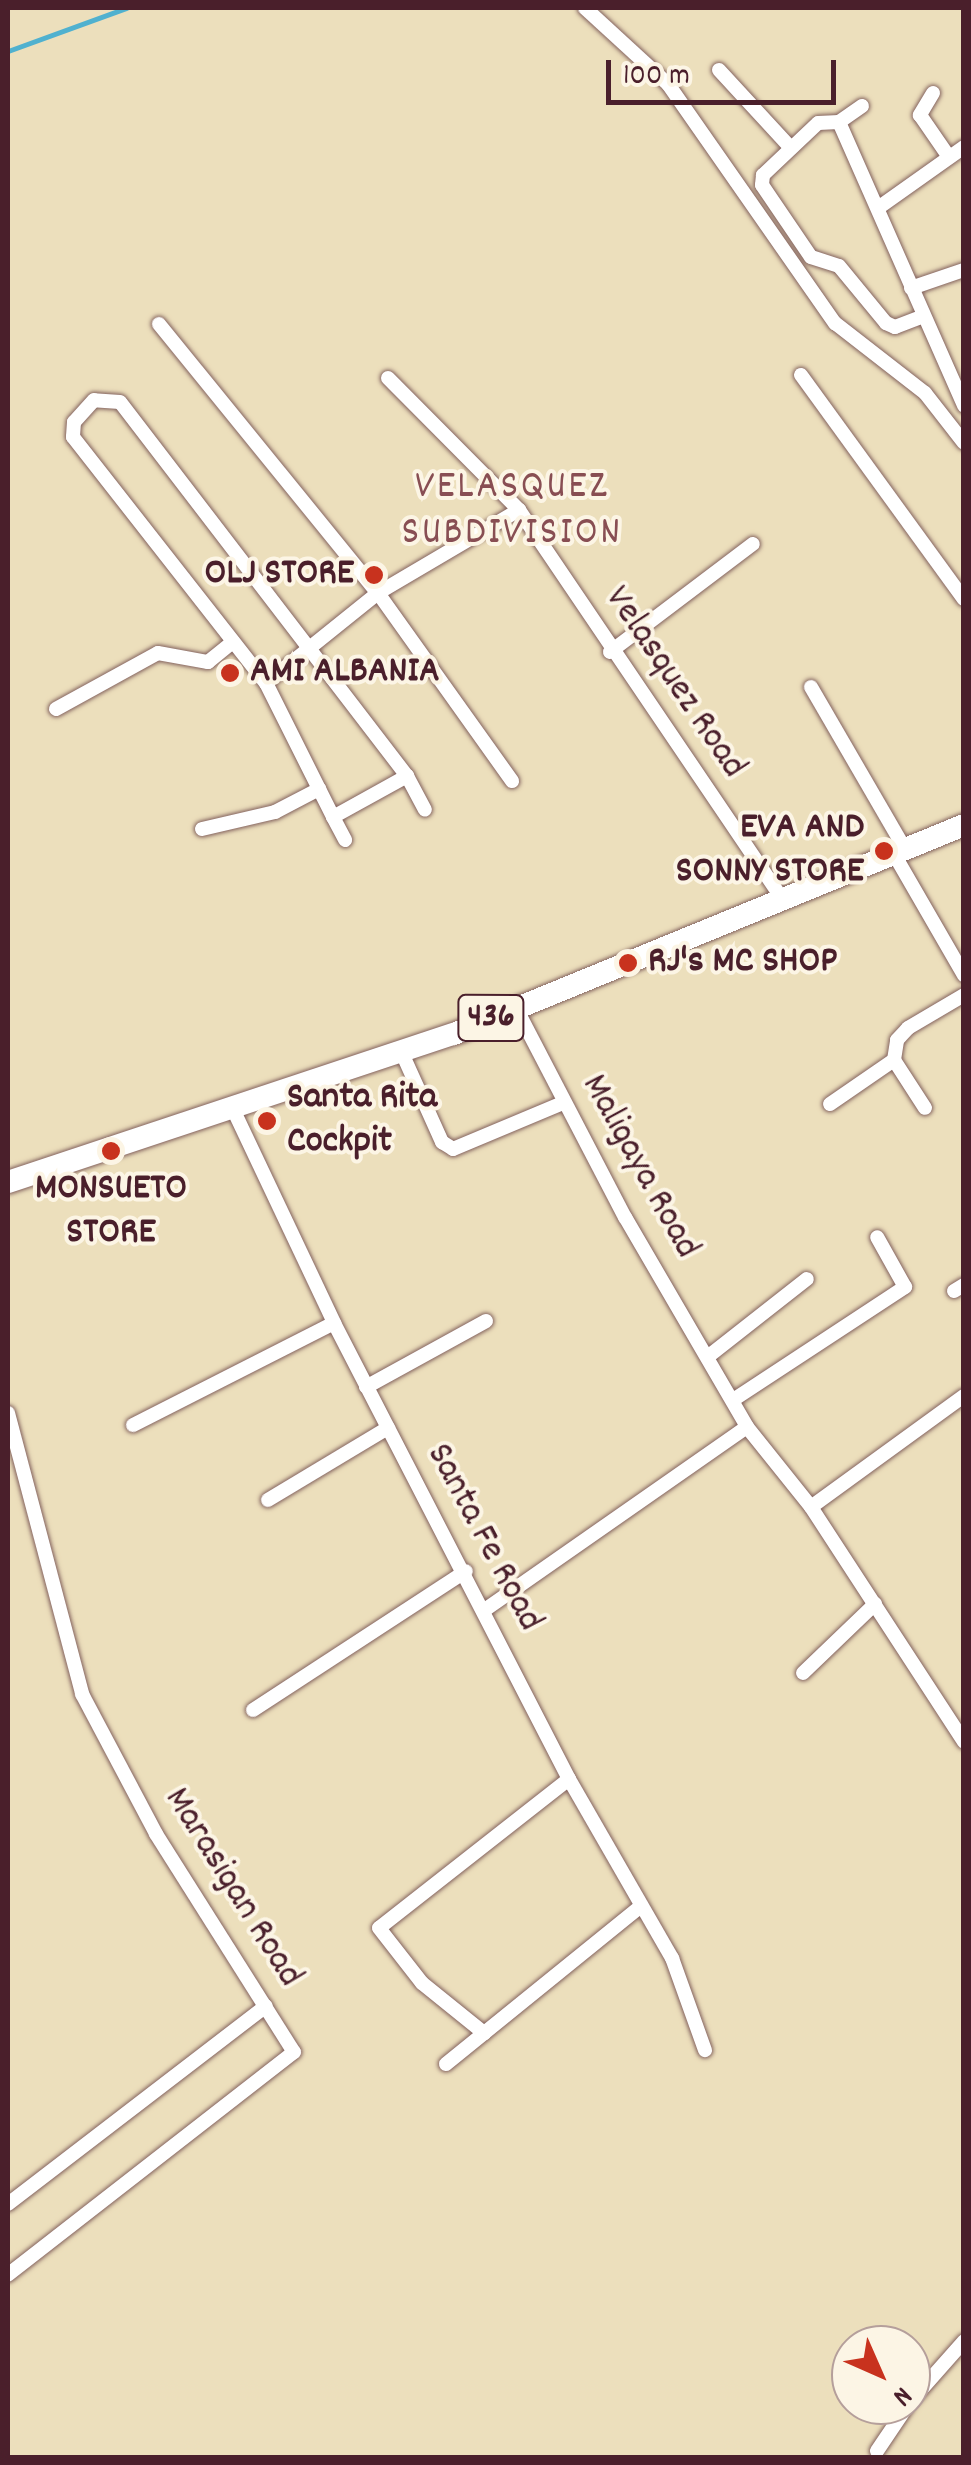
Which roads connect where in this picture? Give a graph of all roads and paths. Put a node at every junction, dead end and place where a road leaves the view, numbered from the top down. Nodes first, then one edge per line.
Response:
1 (585, 8) edge
2 (719, 70) dead end
3 (934, 93) dead end
4 (862, 106) dead end
5 (839, 122) junction
6 (964, 147) edge
7 (791, 148) junction
8 (950, 157) junction
9 (878, 208) junction
10 (964, 270) edge
11 (911, 288) junction
12 (922, 316) junction
13 (159, 324) dead end
14 (801, 375) dead end
15 (388, 378) dead end
16 (964, 406) edge
17 (964, 442) edge
18 (519, 510) junction
19 (753, 544) dead end
20 (378, 593) junction
21 (964, 599) edge
22 (233, 642) junction
23 (312, 646) junction
24 (610, 652) junction
25 (266, 683) junction
26 (812, 687) dead end
27 (56, 709) dead end
28 (407, 776) junction
29 (512, 781) dead end
30 (319, 789) junction
31 (426, 810) dead end
32 (333, 817) junction
33 (964, 825) edge
34 (202, 829) dead end
35 (345, 840) dead end
36 (899, 852) junction
37 (780, 896) junction
38 (964, 974) edge
39 (964, 995) edge
40 (516, 1008) junction
41 (402, 1053) junction
42 (894, 1060) junction
43 (564, 1103) junction
44 (830, 1104) dead end
45 (925, 1108) dead end
46 (232, 1109) junction
47 (8, 1182) edge
48 (877, 1237) dead end
49 (807, 1279) dead end
50 (486, 1321) dead end
51 (334, 1323) junction
52 (710, 1355) junction
53 (366, 1386) junction
54 (964, 1396) edge
55 (733, 1400) junction
56 (8, 1413) edge
57 (133, 1425) dead end
58 (747, 1426) junction
59 (388, 1428) junction
60 (268, 1500) dead end
61 (811, 1507) junction
62 (466, 1571) junction
63 (874, 1604) junction
64 (486, 1609) junction
65 (803, 1674) dead end
66 (253, 1710) dead end
67 (964, 1742) edge
68 (570, 1780) junction
69 (640, 1907) junction
70 (266, 2006) junction
71 (484, 2033) junction
72 (706, 2050) dead end
73 (446, 2064) dead end
74 (8, 2204) edge
75 (8, 2275) edge
76 (964, 2341) edge
77 (931, 2378) edge
78 (895, 2425) edge
79 (878, 2451) dead end

1 - 17 street
2 - 7 street
3 - 8 street
4 - 5 street
5 - 7 street
5 - 9 street
6 - 8 street
7 - 12 street
8 - 9 street
9 - 11 street
10 - 11 street
11 - 12 street
12 - 16 street
13 - 20 street
14 - 21 street
15 - 18 street, Velasquez Road
18 - 20 street
18 - 24 street, Velasquez Road
19 - 24 street
20 - 23 street
20 - 29 street
22 - 23 street
22 - 25 street
22 - 27 street
23 - 25 street
23 - 28 street
24 - 37 street, Velasquez Road
25 - 30 street
26 - 36 street
28 - 31 street
28 - 32 street
30 - 32 street
30 - 34 street
32 - 35 street
33 - 36 main road, 436
36 - 37 main road, 436
36 - 38 street
37 - 40 main road, 436
39 - 42 street
40 - 41 main road, 436
40 - 43 street, Maligaya Road
41 - 43 street
41 - 46 main road, 436
42 - 44 street
42 - 45 street
43 - 52 street, Maligaya Road
46 - 47 main road, 436
46 - 51 street, Santa Fe Road
48 - 55 street
49 - 52 street
50 - 53 street
51 - 53 street, Santa Fe Road
51 - 57 street
52 - 55 street, Maligaya Road
53 - 59 street, Santa Fe Road
54 - 61 street
55 - 58 street, Maligaya Road
56 - 70 street, Marasigan Road
58 - 61 street, Maligaya Road
58 - 64 street
59 - 60 street
59 - 62 street, Santa Fe Road
61 - 63 street, Maligaya Road
62 - 64 street, Santa Fe Road
62 - 66 street
63 - 65 street
63 - 67 street, Maligaya Road
64 - 68 street, Santa Fe Road
68 - 69 street, Santa Fe Road
68 - 71 street
69 - 71 street
69 - 72 street, Santa Fe Road
70 - 74 street
70 - 75 street, Marasigan Road
71 - 73 street
76 - 77 street
78 - 79 street

